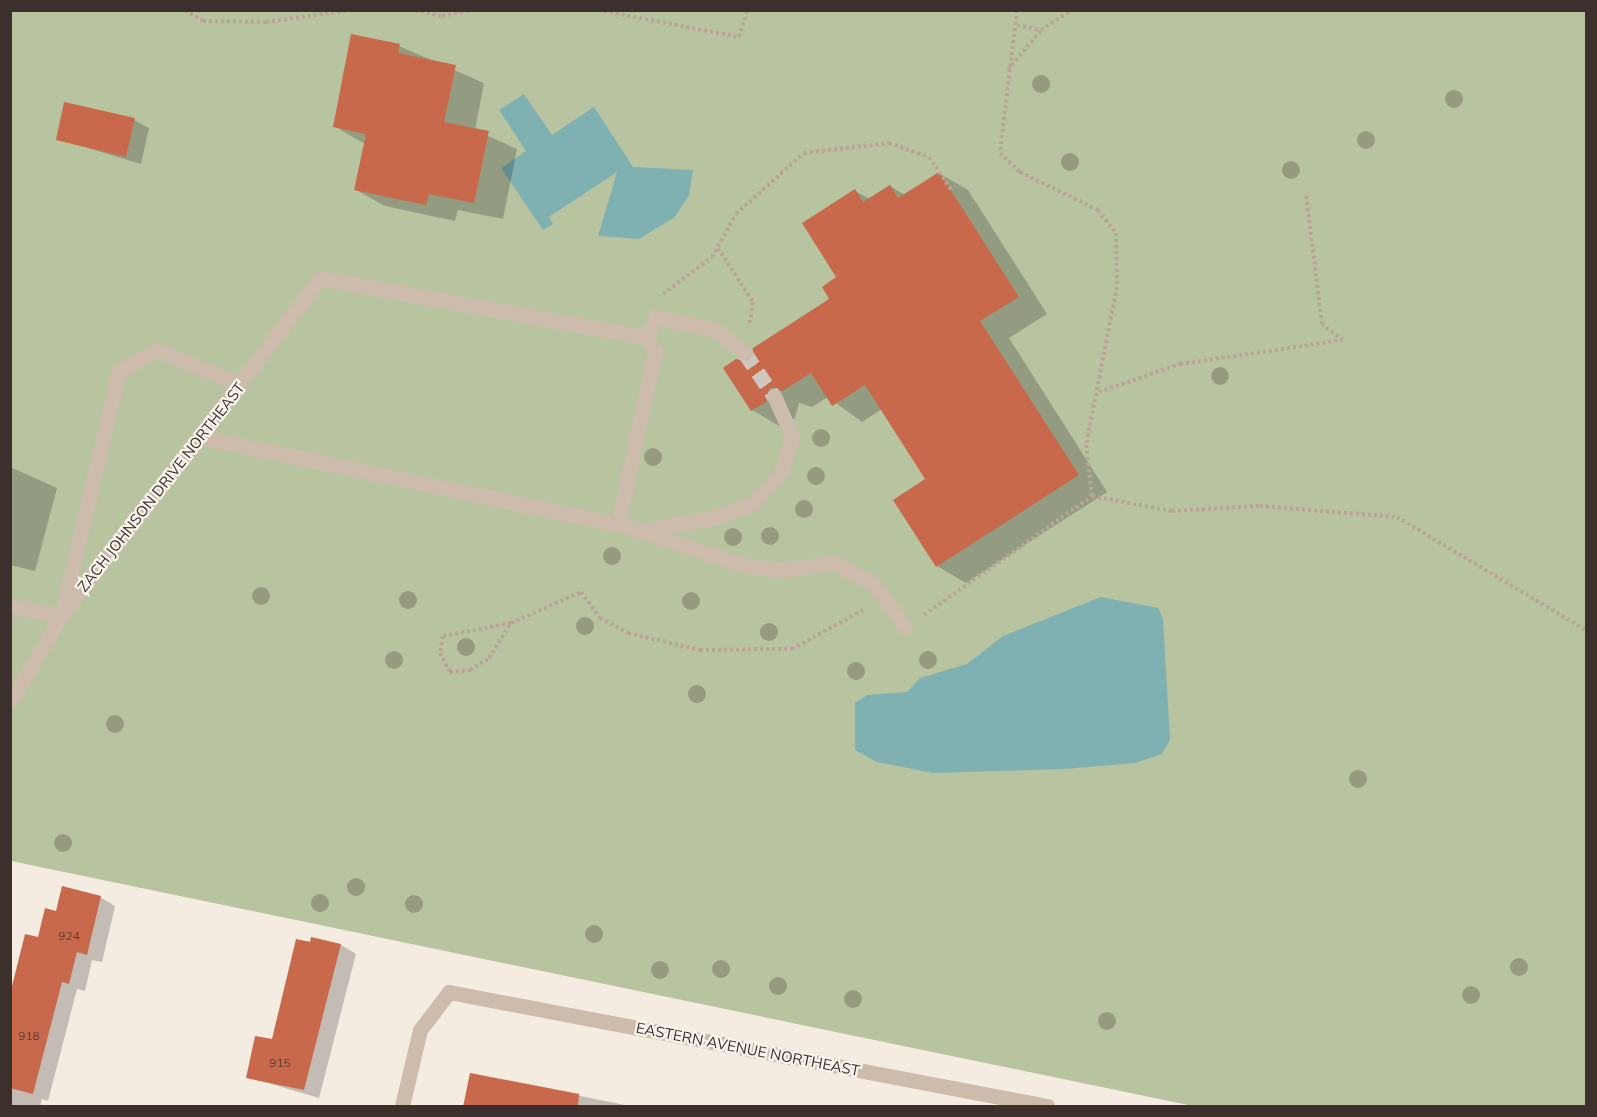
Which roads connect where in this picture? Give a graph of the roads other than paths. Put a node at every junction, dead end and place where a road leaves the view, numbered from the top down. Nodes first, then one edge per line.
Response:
1 (646, 337) junction
2 (742, 351) tunnel mouth
3 (240, 384) junction
4 (774, 396) tunnel mouth
5 (200, 437) junction
6 (618, 524) junction
7 (640, 530) junction
8 (10, 606) edge
9 (61, 616) junction
10 (905, 627) road end
11 (10, 702) edge
12 (402, 1107) edge
13 (1047, 1107) edge

1 - 2 street
1 - 3 street, ZACH JOHNSON DRIVE NORTHEAST
1 - 6 street
3 - 5 street, ZACH JOHNSON DRIVE NORTHEAST
3 - 9 street
4 - 7 street
5 - 6 street
5 - 9 street, ZACH JOHNSON DRIVE NORTHEAST
6 - 7 street
7 - 10 street
8 - 9 street
9 - 11 street, ZACH JOHNSON DRIVE NORTHEAST
12 - 13 street, EASTERN AVENUE NORTHEAST

